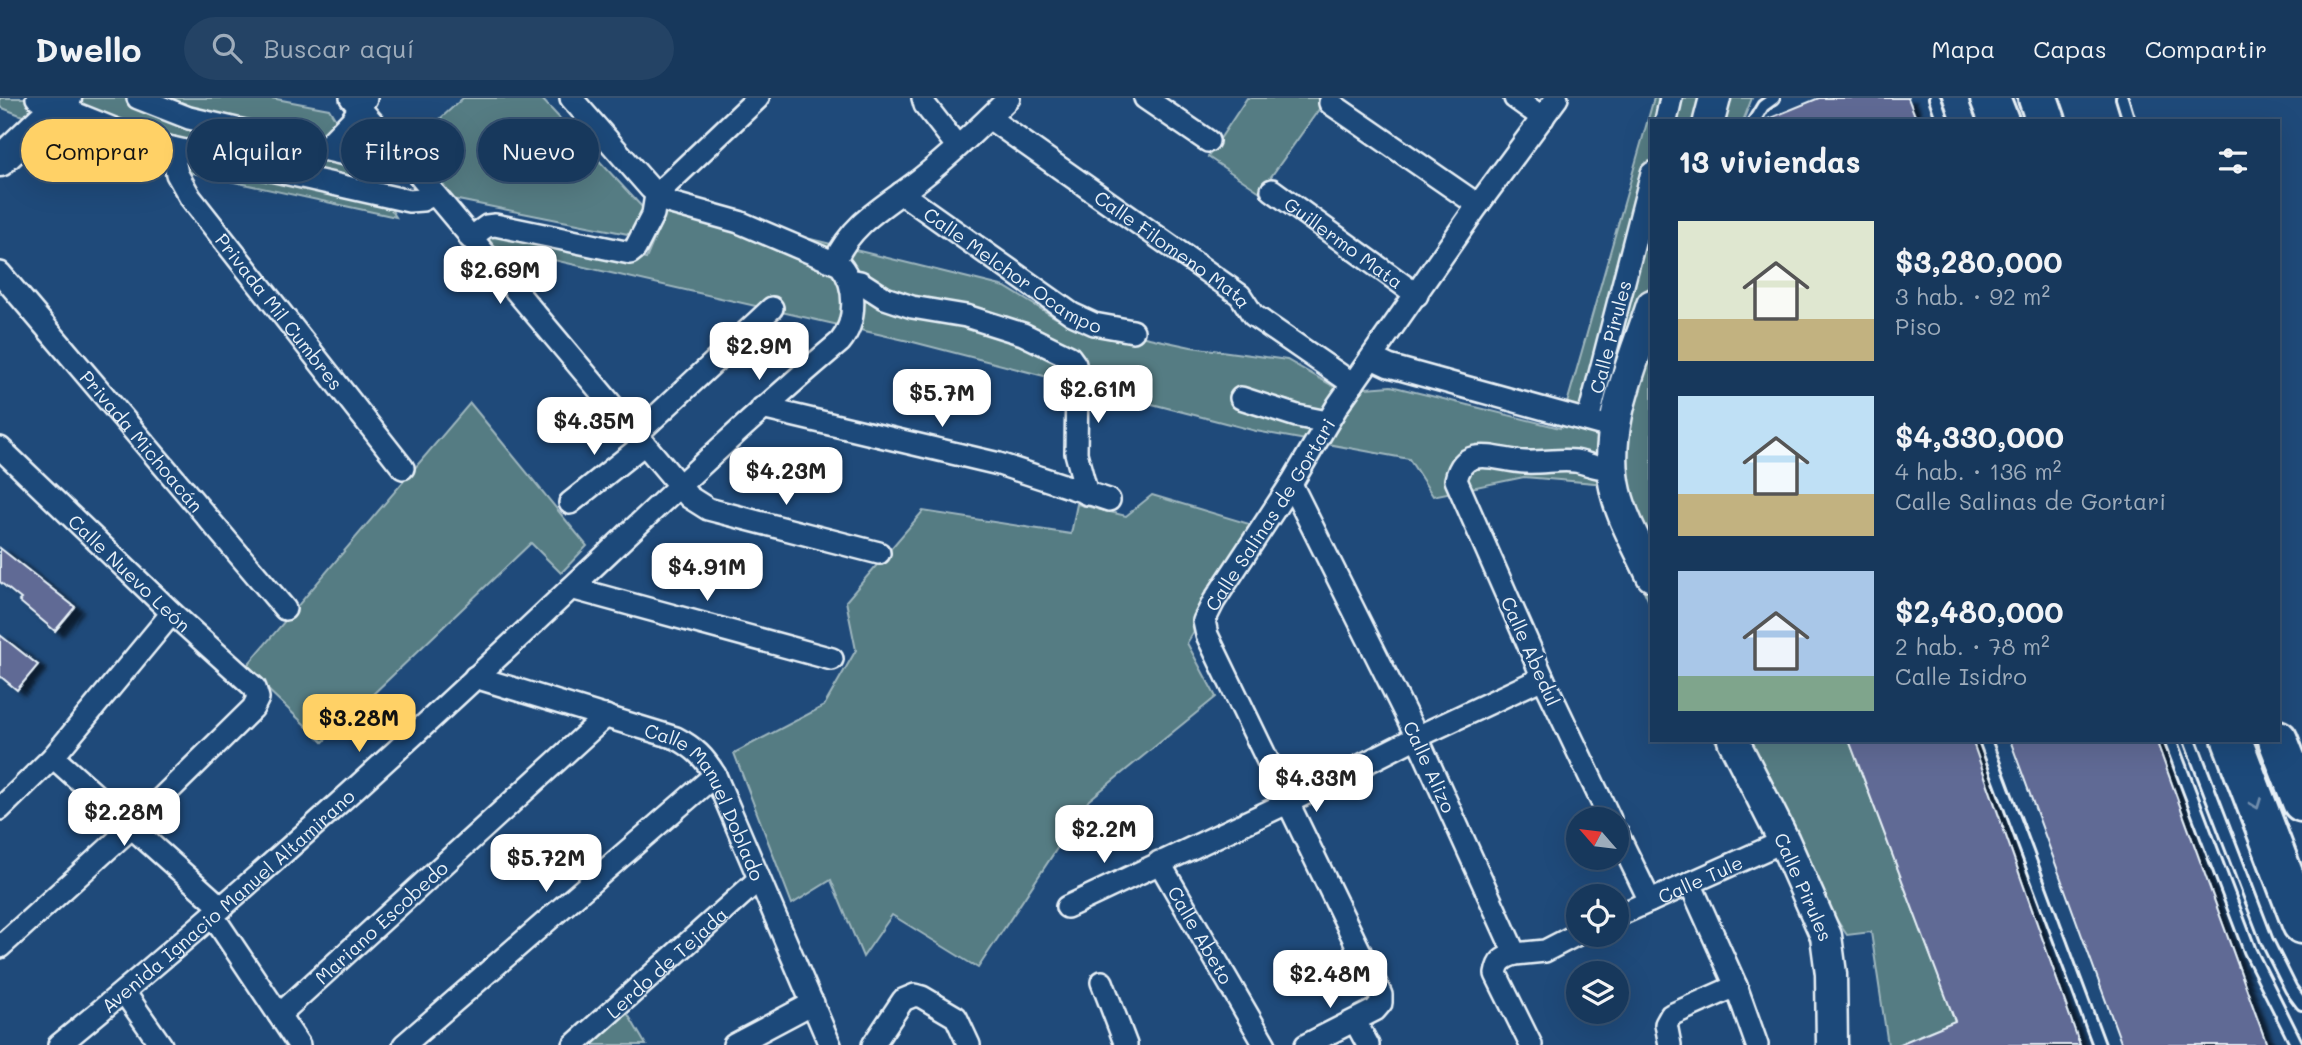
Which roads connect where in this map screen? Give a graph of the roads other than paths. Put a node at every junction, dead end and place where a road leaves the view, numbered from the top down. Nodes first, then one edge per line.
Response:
1 (138, 98) edge
2 (571, 98) edge
3 (758, 98) edge
4 (923, 98) edge
5 (1009, 98) edge
6 (1145, 98) edge
7 (1515, 98) edge
8 (1557, 98) edge
9 (1671, 98) edge
10 (1715, 98) edge
11 (1774, 98) edge
12 (1935, 98) edge
13 (1990, 98) edge
14 (2038, 98) edge
15 (2122, 98) edge
16 (54, 101) edge
17 (359, 101) edge
18 (1330, 103) dead end
19 (989, 118) junction
20 (1543, 118) junction
21 (94, 119) edge
22 (193, 119) edge
23 (373, 119) edge
24 (1666, 119) edge
25 (1710, 119) edge
26 (1755, 119) edge
27 (1942, 119) edge
28 (1997, 119) edge
29 (2045, 119) edge
30 (2128, 119) edge
31 (1208, 141) dead end
32 (327, 146) edge
33 (957, 146) junction
34 (173, 148) edge
35 (173, 153) edge
36 (0, 161) edge
37 (424, 182) edge
38 (1650, 183) edge
39 (1272, 190) dead end
40 (901, 193) junction
41 (434, 194) junction
42 (656, 195) junction
43 (1478, 205) junction
44 (470, 238) junction
45 (835, 261) junction
46 (0, 273) edge
47 (850, 280) junction
48 (1417, 295) junction
49 (772, 308) dead end
50 (1650, 311) edge
51 (1133, 331) dead end
52 (1372, 358) junction
53 (1353, 384) junction
54 (1241, 398) dead end
55 (762, 408) junction
56 (1327, 422) junction
57 (1601, 424) junction
58 (640, 439) junction
59 (0, 448) edge
60 (1613, 466) junction
61 (403, 468) dead end
62 (1291, 484) junction
63 (678, 485) junction
64 (1087, 494) junction
65 (1109, 500) dead end
66 (570, 503) dead end
67 (878, 553) dead end
68 (1650, 572) edge
69 (571, 588) junction
70 (285, 609) dead end
71 (172, 613) junction
72 (832, 659) dead end
73 (475, 677) junction
74 (1543, 678) junction
75 (606, 716) junction
76 (1417, 737) junction
77 (1734, 742) edge
78 (1986, 742) edge
79 (2171, 742) edge
80 (2191, 742) edge
81 (2233, 742) edge
82 (2279, 742) edge
83 (53, 757) junction
84 (715, 775) junction
85 (2302, 802) edge
86 (1287, 803) junction
87 (1604, 807) edge
88 (0, 809) edge
89 (132, 827) junction
90 (1784, 841) junction
91 (1629, 858) edge
92 (1159, 862) junction
93 (758, 880) junction
94 (1690, 883) junction
95 (1650, 901) junction
96 (1067, 907) dead end
97 (1629, 911) edge
98 (218, 912) junction
99 (2302, 924) edge
100 (1566, 940) edge
101 (0, 947) edge
102 (1515, 954) junction
103 (1102, 982) dead end
104 (1736, 986) junction
105 (124, 992) junction
106 (813, 1003) junction
107 (2302, 1003) edge
108 (279, 1015) junction
109 (1355, 1020) junction
110 (59, 1045) edge
111 (161, 1045) edge
112 (299, 1045) edge
113 (404, 1045) edge
114 (574, 1045) edge
115 (734, 1045) edge
116 (830, 1045) edge
117 (873, 1045) edge
118 (970, 1045) edge
119 (1126, 1045) edge
120 (1265, 1045) edge
121 (1306, 1045) edge
122 (1368, 1045) edge
123 (1531, 1045) edge
124 (1670, 1045) edge
125 (1757, 1045) edge
126 (1832, 1045) edge
127 (2099, 1045) edge
128 (2297, 1045) edge

1 - 22 street
2 - 42 street
3 - 42 street
4 - 33 street
5 - 19 street
6 - 31 street
7 - 20 street
8 - 20 street, Calle Salinas de Gortari
9 - 24 street
10 - 25 street
11 - 26 lane
12 - 27 lane
13 - 28 highway
14 - 29 highway
15 - 30 lane
16 - 21 street
16 - 36 street
17 - 23 street
17 - 32 street
18 - 43 street
19 - 33 street
19 - 53 street, Calle Filomeno Mata
20 - 43 street, Calle Salinas de Gortari
33 - 40 street
34 - 41 street
35 - 61 street, Privada Mil Cumbres
37 - 41 street
38 - 57 street, Calle Pirules
39 - 48 street, Guillermo Mata
40 - 45 street
40 - 51 street, Calle Melchor Ocampo
41 - 44 street
42 - 44 street
42 - 45 street
43 - 48 street, Calle Salinas de Gortari
44 - 58 street
45 - 47 street
46 - 70 street, Privada Michoacán
47 - 55 street, Avenida Ignacio Manuel Altamirano
47 - 64 street
48 - 52 street, Calle Salinas de Gortari
49 - 58 street
50 - 57 street, Calle Pirules
52 - 53 street, Calle Salinas de Gortari
52 - 57 street
53 - 56 street, Calle Salinas de Gortari
54 - 56 street
55 - 63 street, Avenida Ignacio Manuel Altamirano
55 - 64 street
56 - 62 street, Calle Salinas de Gortari
57 - 60 street, Calle Pirules
58 - 63 street
58 - 66 street
59 - 71 street, Calle Nuevo León
60 - 68 street, Calle Pirules
60 - 74 street, Calle Abedul
62 - 76 street, Calle Alizo
62 - 86 street, Calle Salinas de Gortari
63 - 67 street
63 - 69 street, Avenida Ignacio Manuel Altamirano
64 - 65 street
69 - 72 street
69 - 73 street, Avenida Ignacio Manuel Altamirano
71 - 83 street
71 - 89 street, Calle Nuevo León
73 - 75 street, Calle Manuel Doblado
73 - 98 street, Avenida Ignacio Manuel Altamirano
74 - 76 street
74 - 87 street, Calle Abedul
75 - 84 street, Calle Manuel Doblado
75 - 108 street, Mariano Escobedo
76 - 86 street
76 - 102 street, Calle Alizo
77 - 90 street, Calle Pirules
78 - 127 lane
79 - 128 lane
80 - 107 lane
81 -> 99 highway
82 - 85 highway
83 - 88 street
83 - 89 street
84 - 93 street, Calle Manuel Doblado
84 - 113 street
86 - 92 street
86 - 109 street, Calle Salinas de Gortari
89 - 98 street
89 - 101 street
90 - 94 street, Calle Tule
90 - 126 street, Calle Pirules
91 - 95 street
92 - 96 street
92 - 120 street, Calle Abeto
93 - 106 street, Calle Manuel Doblado
93 - 114 street, Lerdo de Tejada
94 - 95 street, Calle Tule
94 - 104 street
95 - 97 street, Calle Tule
98 - 105 street, Avenida Ignacio Manuel Altamirano
98 - 108 street
100 - 102 street
102 - 123 street
103 - 119 street
104 - 124 street
104 - 125 street
105 - 110 street, Avenida Ignacio Manuel Altamirano
105 - 111 street
106 - 115 street
106 - 116 street, Calle Manuel Doblado
108 - 112 street
109 - 121 street
109 - 122 street
117 - 118 street

